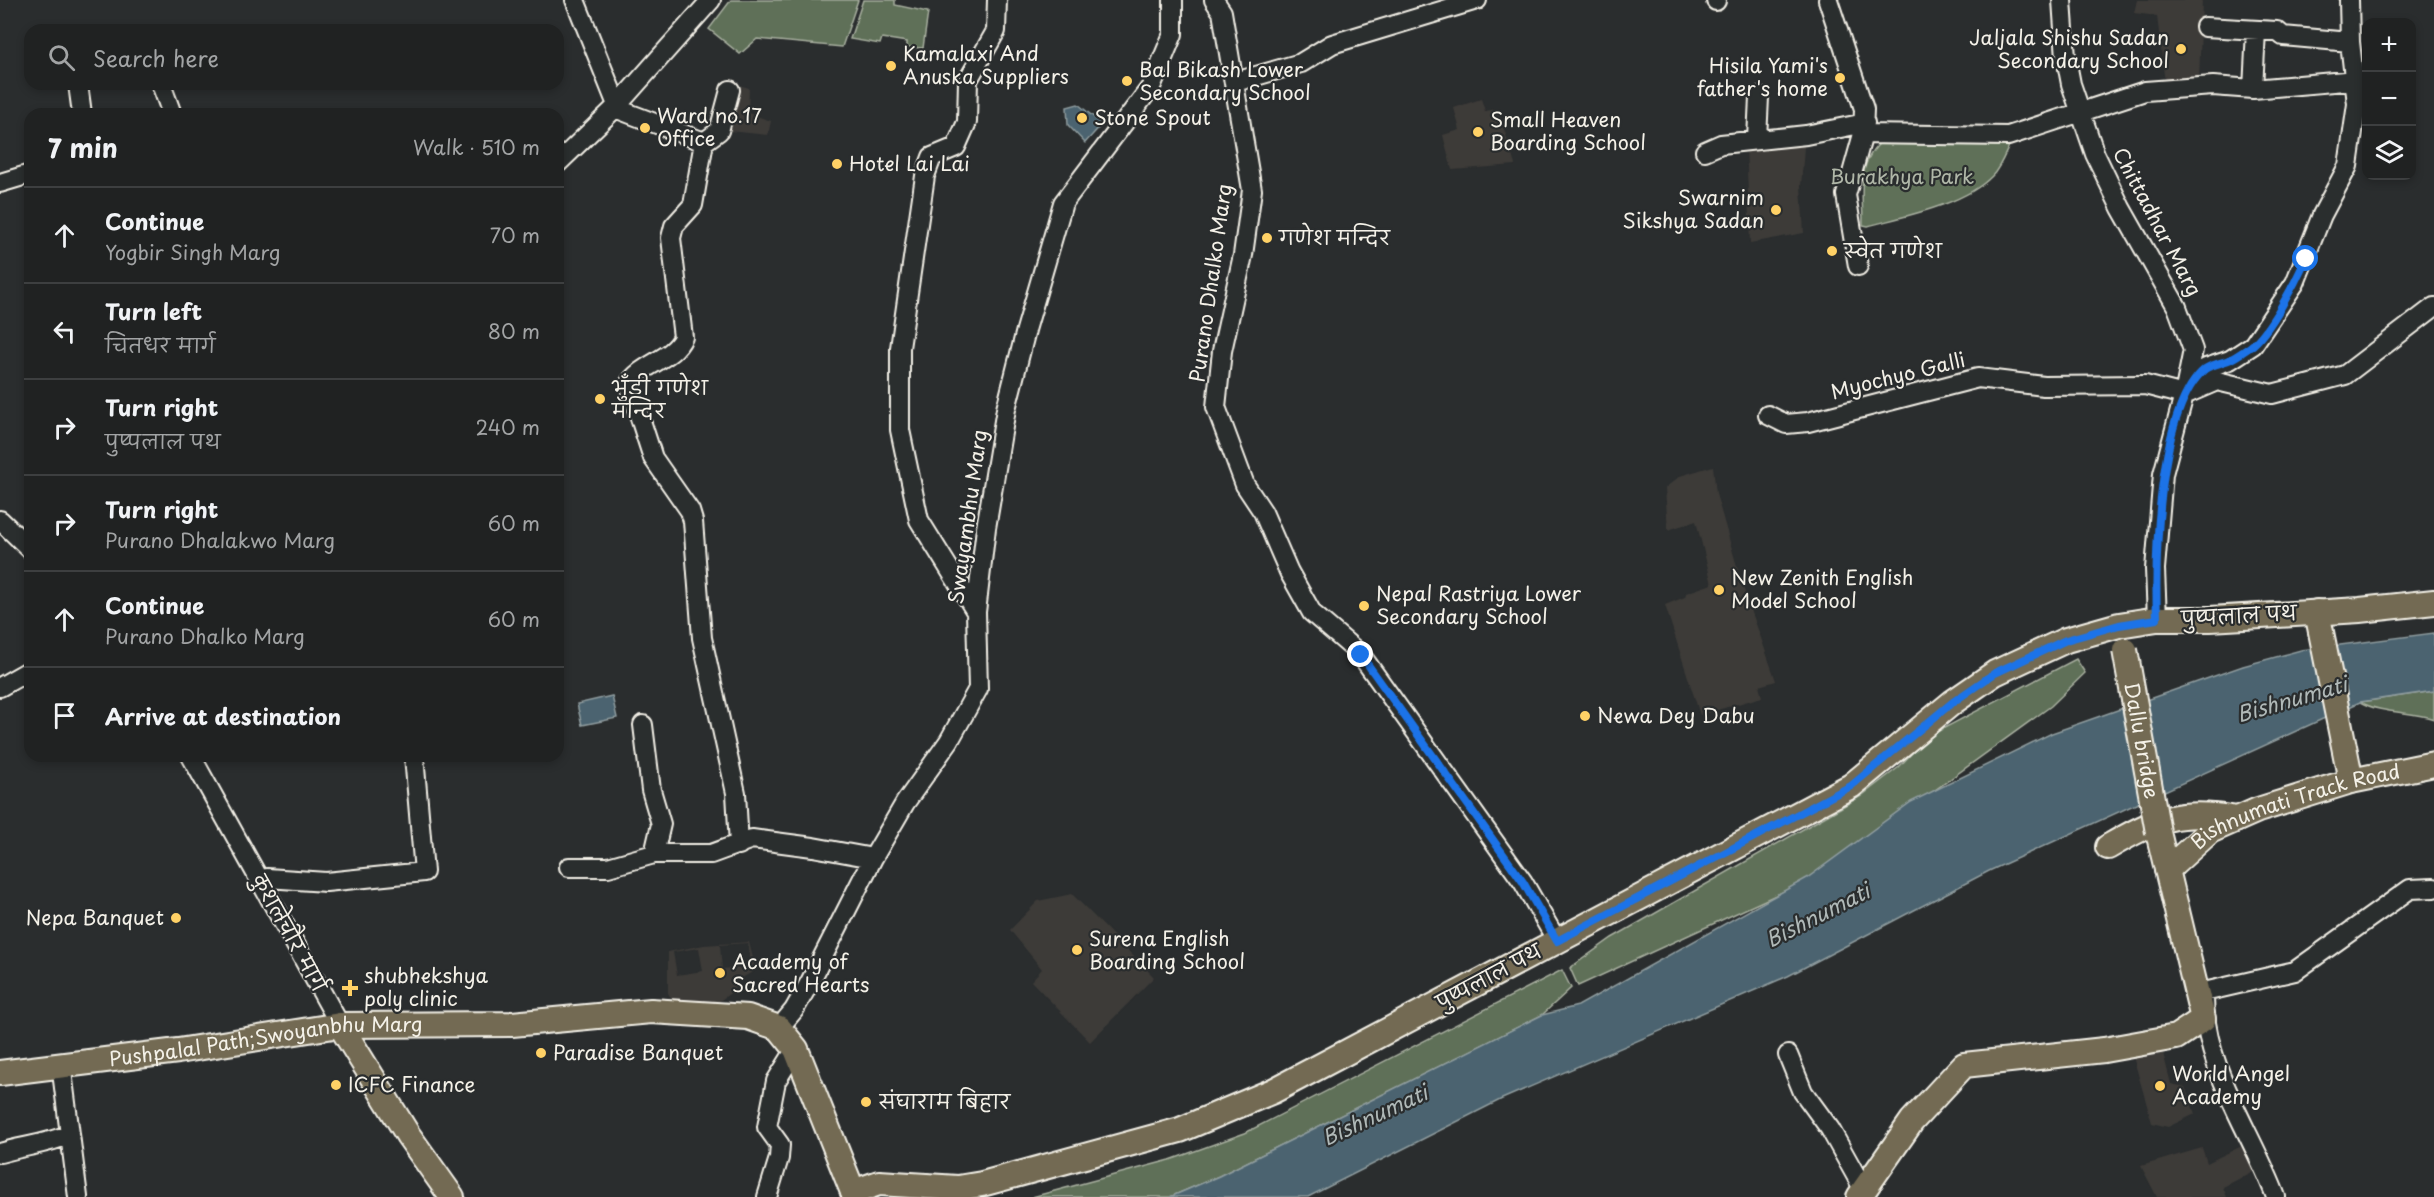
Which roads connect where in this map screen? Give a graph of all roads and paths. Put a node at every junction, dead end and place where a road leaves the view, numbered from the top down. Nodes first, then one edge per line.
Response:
1 (575, 0) edge
2 (711, 0) edge
3 (997, 0) edge
4 (1173, 0) edge
5 (1214, 0) edge
6 (1477, 0) edge
7 (1828, 0) edge
8 (2062, 0) edge
9 (2349, 0) edge
10 (2205, 27) dead end
11 (2256, 30) junction
12 (2350, 42) junction
13 (2356, 80) junction
14 (1234, 82) junction
15 (2253, 89) junction
16 (79, 90) edge
17 (163, 90) edge
18 (730, 90) dead end
19 (1759, 97) dead end
20 (616, 106) junction
21 (81, 108) edge
22 (170, 108) edge
23 (2080, 112) junction
24 (1864, 129) junction
25 (1757, 139) junction
26 (704, 142) junction
27 (1705, 151) dead end
28 (564, 157) edge
29 (24, 176) edge
30 (0, 183) edge
31 (1858, 266) dead end
32 (2434, 307) edge
33 (2184, 395) junction
34 (1768, 415) dead end
35 (0, 520) edge
36 (24, 543) edge
37 (2434, 602) edge
38 (976, 612) junction
39 (2157, 619) junction
40 (2318, 619) junction
41 (2119, 625) junction
42 (24, 673) edge
43 (0, 687) edge
44 (643, 725) dead end
45 (194, 762) edge
46 (415, 762) edge
47 (2434, 764) edge
48 (2351, 781) junction
49 (2237, 819) junction
50 (739, 845) junction
51 (2108, 847) dead end
52 (654, 854) junction
53 (873, 858) junction
54 (569, 867) dead end
55 (2167, 870) junction
56 (259, 880) junction
57 (2434, 888) edge
58 (1557, 941) junction
59 (2203, 1019) junction
60 (340, 1025) junction
61 (779, 1028) junction
62 (796, 1049) junction
63 (1788, 1055) dead end
64 (61, 1064) junction
65 (0, 1073) edge
66 (70, 1134) junction
67 (0, 1153) edge
68 (1861, 1194) edge
69 (854, 1195) edge
70 (78, 1197) edge
71 (452, 1197) edge
72 (767, 1197) edge
73 (2277, 1197) edge

1 - 20 street
2 - 20 street
3 - 38 street
4 - 38 street, Swayambhu Marg
5 - 14 street, Purano Dhalko Marg
6 - 14 street
7 - 24 street
8 - 23 street, Chittadhar Marg
9 - 12 street
10 - 11 street
11 - 12 street
11 - 15 street
12 - 13 street
13 - 15 street
13 - 33 street
14 - 58 street, Purano Dhalko Marg
15 - 23 street
16 - 21 street
17 - 22 street
18 - 26 street
19 - 25 street
20 - 26 street
20 - 28 street
23 - 24 street
23 - 33 street, Chittadhar Marg
24 - 25 street
24 - 31 street
25 - 27 street
26 - 50 street
29 - 30 street
32 - 33 street
33 - 34 street, Myochyo Galli
33 - 39 street, Chittadhar Marg
35 - 36 street
37 - 40 main road, पुष्पलाल पथ
38 - 53 street, Swayambhu Marg
39 - 40 main road, पुष्पलाल पथ
39 - 41 main road, पुष्पलाल पथ
40 - 48 main road
41 - 55 main road, Dallu bridge, bridge
41 - 58 main road, पुष्पलाल पथ
42 - 43 street
44 - 52 street
45 - 56 street, कुशलेचौर मार्ग
46 - 56 street
47 - 48 main road, Bishnumati Track Road
48 - 49 main road, Bishnumati Track Road
49 - 51 main road
49 - 55 main road, Bishnumati Track Road
50 - 52 street
50 - 53 street
52 - 54 street
53 - 61 street, Swayambhu Marg
55 - 59 main road, Dallu bridge
56 - 60 street, कुशलेचौर मार्ग
57 - 59 street
58 - 69 main road, पुष्पलाल पथ
59 - 68 main road
59 - 73 street
60 - 61 main road, Pushpalal Path;Swoyanbhu Marg
60 - 64 main road, Pushpalal Path;Swoyanbhu Marg
60 - 71 main road, कुशलेचौर मार्ग
61 - 62 main road
62 - 69 main road
62 - 72 street
63 - 68 street
64 - 65 main road, Pushpalal Path;Swoyanbhu Marg
64 - 66 street
66 - 67 street
66 - 70 street

